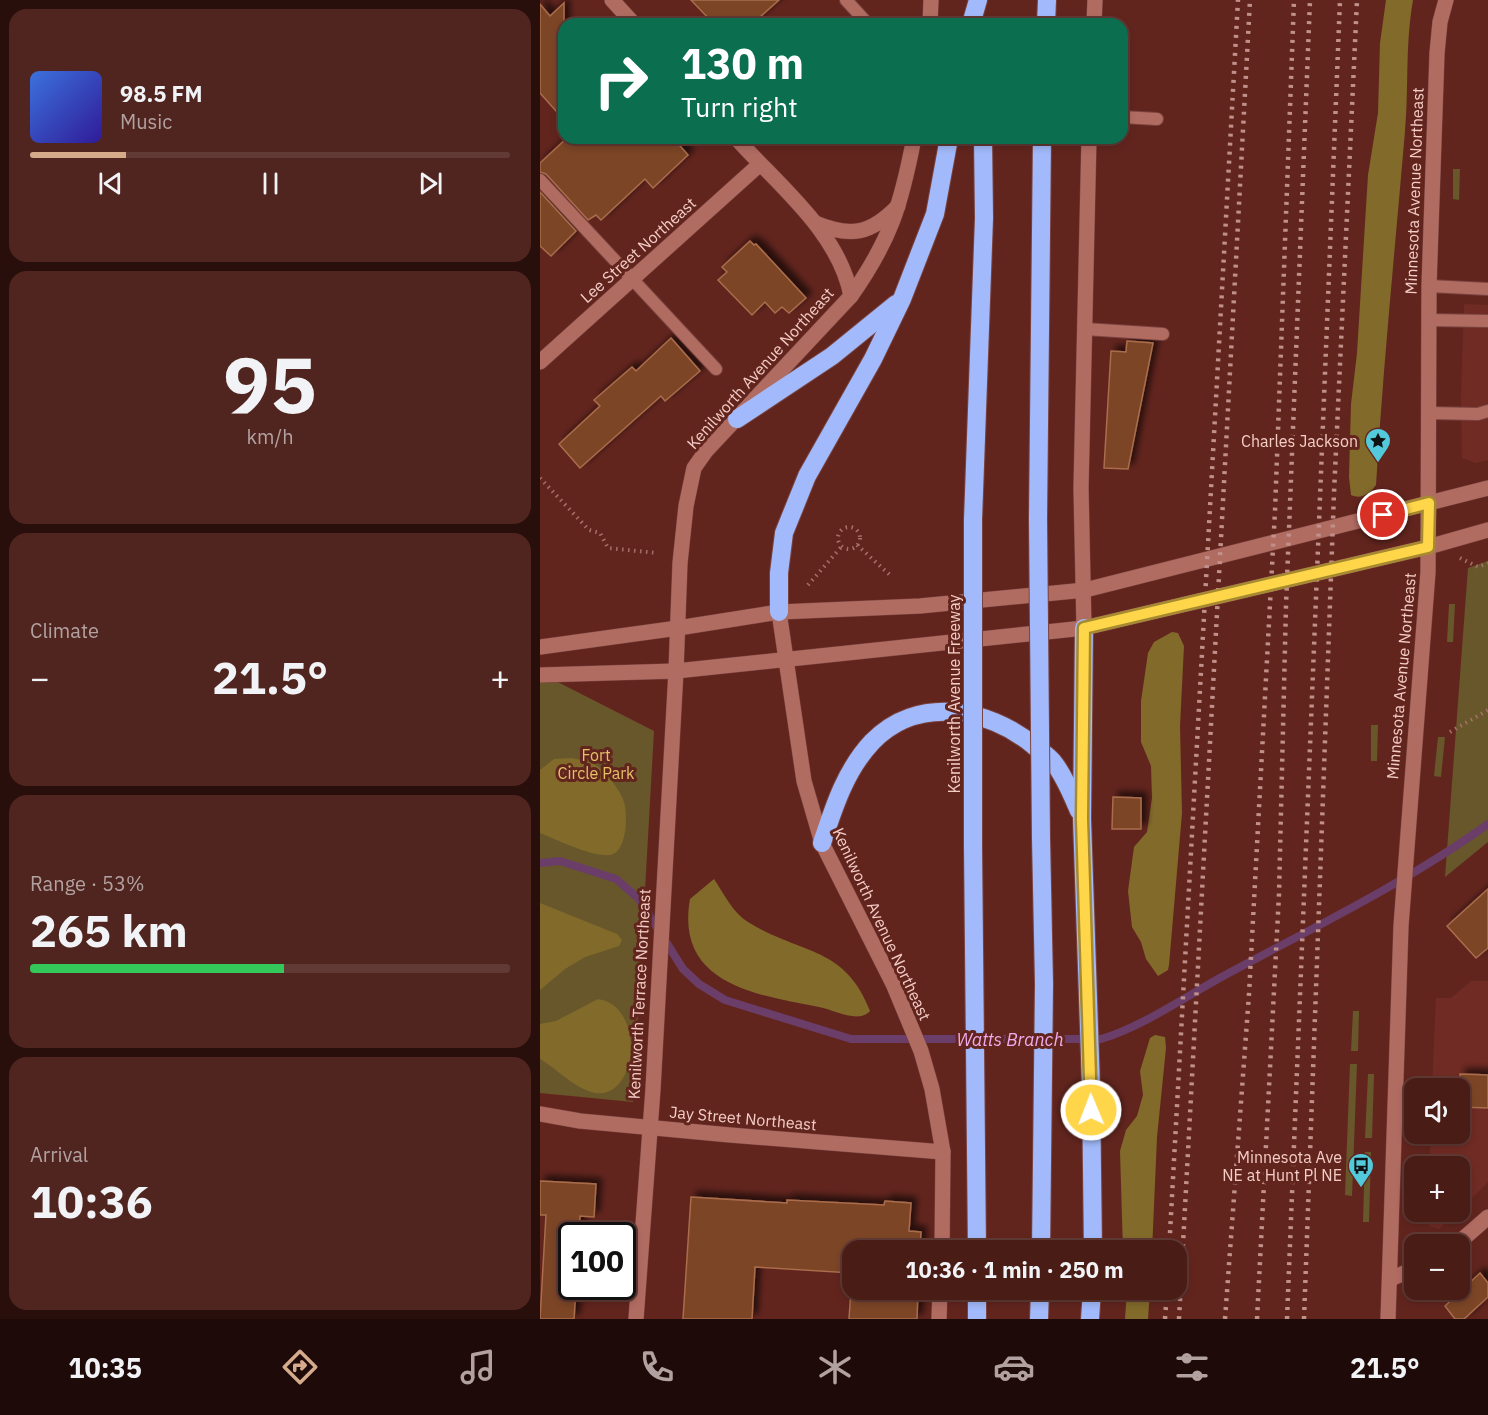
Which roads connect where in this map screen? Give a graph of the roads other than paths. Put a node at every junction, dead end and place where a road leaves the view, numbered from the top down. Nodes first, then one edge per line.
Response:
1 (612, 0) edge
2 (846, 0) edge
3 (931, 0) edge
4 (979, 0) edge
5 (1047, 0) edge
6 (1095, 0) edge
7 (1446, 0) edge
8 (628, 18) edge
9 (862, 18) edge
10 (930, 18) edge
11 (973, 18) edge
12 (980, 18) edge
13 (1046, 18) edge
14 (1094, 18) edge
15 (1128, 117) edge
16 (1157, 119) dead end
17 (742, 144) edge
18 (913, 144) edge
19 (948, 144) edge
20 (982, 144) edge
21 (1042, 144) edge
22 (1089, 144) edge
23 (760, 164) junction
24 (540, 180) edge
25 (900, 205) junction
26 (815, 224) junction
27 (631, 280) junction
28 (1429, 286) junction
29 (1488, 289) edge
30 (851, 296) junction
31 (902, 299) junction
32 (1428, 320) junction
33 (1488, 321) edge
34 (1084, 329) junction
35 (1163, 334) dead end
36 (540, 362) edge
37 (716, 369) dead end
38 (1488, 411) edge
39 (1429, 413) junction
40 (737, 420) junction
41 (1488, 488) edge
42 (1429, 503) junction
43 (1488, 530) edge
44 (1428, 547) junction
45 (1085, 590) junction
46 (779, 612) junction
47 (678, 628) junction
48 (1084, 628) junction
49 (540, 647) edge
50 (786, 659) junction
51 (676, 671) junction
52 (540, 675) edge
53 (1082, 819) junction
54 (822, 843) junction
55 (540, 1114) edge
56 (649, 1127) junction
57 (943, 1152) junction
58 (1488, 1217) edge
59 (1469, 1234) edge
60 (942, 1240) edge
61 (977, 1240) edge
62 (1041, 1240) edge
63 (1093, 1240) edge
64 (1404, 1273) edge
65 (1390, 1279) junction
66 (940, 1300) edge
67 (977, 1300) edge
68 (1040, 1300) edge
69 (1091, 1300) edge
70 (636, 1319) edge
71 (939, 1319) edge
72 (977, 1319) edge
73 (1039, 1319) edge
74 (1090, 1319) edge
75 (1388, 1319) edge

1 - 8 main road
2 - 9 lane
3 - 10 main road
4 - 11 highway
4 - 12 highway
5 - 13 highway
6 - 14 main road
7 - 28 main road, Minnesota Avenue Northeast
15 - 16 lane
17 - 23 main road
18 - 25 main road, Kenilworth Avenue Northeast
19 - 31 highway
20 - 61 highway, Kenilworth Avenue Freeway, bridge
21 - 62 highway, bridge
22 - 34 main road
23 - 26 main road
23 - 27 main road, Lee Street Northeast
24 - 27 lane
25 - 26 main road
25 - 30 main road, Kenilworth Avenue Northeast
26 - 30 main road
27 - 36 main road, Lee Street Northeast
27 - 37 lane
28 - 29 lane
28 - 32 main road, Minnesota Avenue Northeast
30 - 40 main road, Kenilworth Avenue Northeast
31 - 40 highway
31 - 46 highway
32 - 33 lane
32 - 39 main road, Minnesota Avenue Northeast
34 - 35 lane
34 - 45 main road
38 - 39 lane
39 - 42 main road, Minnesota Avenue Northeast
40 - 47 main road, Kenilworth Avenue Northeast
41 - 42 main road
42 - 44 main road, Minnesota Avenue Northeast
42 - 45 main road
43 - 44 main road
44 - 48 main road
44 - 65 main road, Minnesota Avenue Northeast
45 - 46 main road
45 - 48 main road
46 - 47 main road
46 - 50 main road, Kenilworth Avenue Northeast
47 - 49 main road
47 - 51 main road, Kenilworth Avenue Northeast
48 - 50 main road
48 - 53 highway
50 - 51 main road
50 - 54 main road, Kenilworth Avenue Northeast
51 - 52 main road
51 - 56 main road, Kenilworth Terrace Northeast
53 - 54 highway
53 - 63 highway
54 - 57 main road, Kenilworth Avenue Northeast
55 - 56 main road, Jay Street Northeast
56 - 57 main road, Jay Street Northeast
56 - 70 main road, Kenilworth Terrace Northeast
57 - 60 main road, Kenilworth Avenue Northeast
58 - 59 main road
64 - 65 main road
65 - 75 main road, Minnesota Avenue Northeast
66 - 71 main road
67 - 72 highway
68 - 73 highway
69 - 74 highway

